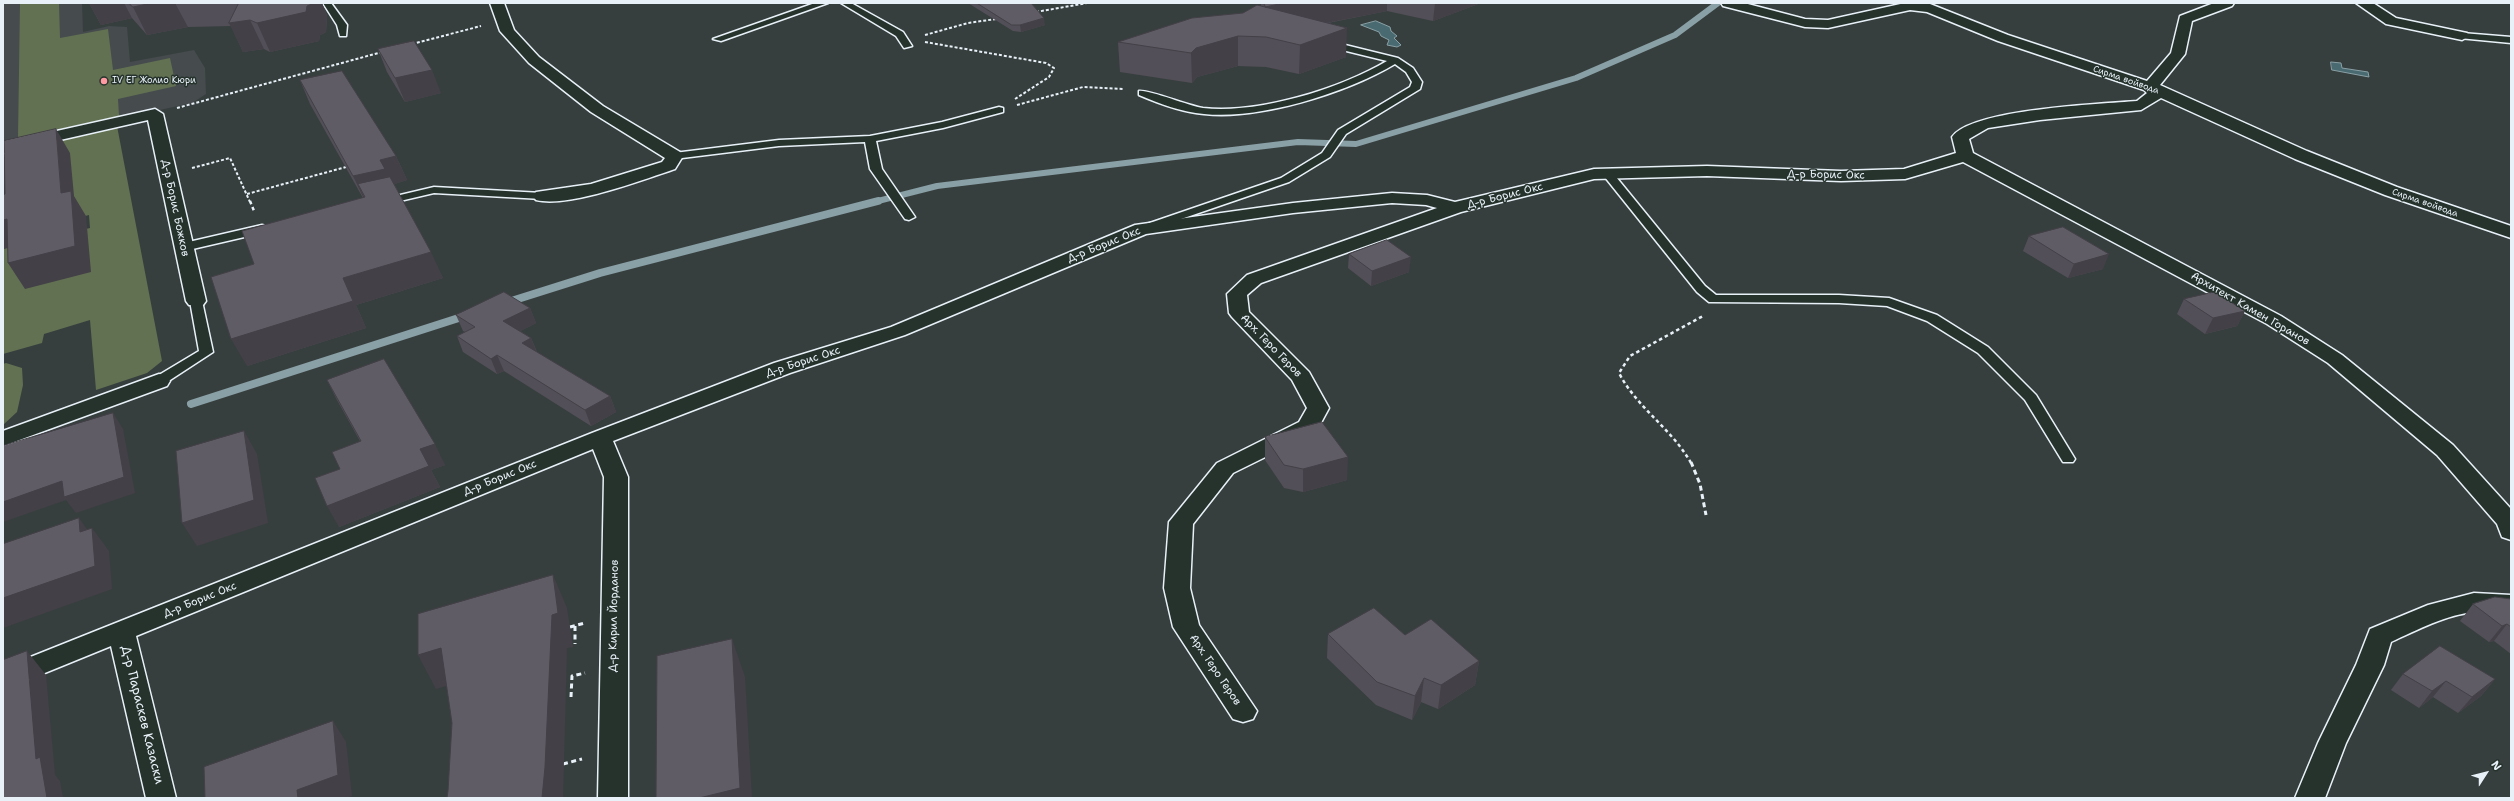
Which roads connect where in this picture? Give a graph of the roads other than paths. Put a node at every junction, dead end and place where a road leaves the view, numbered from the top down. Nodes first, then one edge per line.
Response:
1 (327, 3) edge
2 (497, 3) edge
3 (824, 3) edge
4 (845, 3) edge
5 (2227, 3) edge
6 (2363, 3) edge
7 (1735, 5) edge
8 (344, 34) dead end
9 (2462, 36) joint
10 (718, 39) dead end
11 (2511, 40) edge
12 (1319, 42) edge
13 (907, 46) dead end
14 (1395, 60) junction
15 (2150, 87) junction
16 (1143, 94) road end
17 (999, 110) road end
18 (870, 139) junction
19 (3, 148) edge
20 (674, 156) junction
21 (1966, 156) junction
22 (1608, 174) junction
23 (542, 196) joint
24 (372, 204) edge
25 (1456, 208) junction
26 (909, 217) dead end
27 (266, 228) edge
28 (1142, 229) junction
29 (2511, 232) edge
30 (184, 247) junction
31 (196, 301) joint
32 (158, 381) joint
33 (600, 438) junction
34 (3, 439) edge
35 (2068, 459) dead end
36 (2511, 531) edge
37 (2511, 605) edge
38 (121, 632) junction
39 (3, 679) edge
40 (1243, 711) dead end
41 (162, 798) edge
42 (613, 798) edge
43 (2310, 798) edge

1 - 8 lane
2 - 20 street
3 - 10 lane
4 - 13 lane
5 - 15 street
6 - 9 street
7 - 15 street, Сирма войвода
9 - 11 lane
12 - 14 lane
14 - 16 lane
14 - 28 lane
15 - 21 street
15 - 29 street, Сирма войвода
17 - 18 lane
18 - 20 lane
18 - 26 lane
19 - 30 street, Д-р Борис Божков
20 - 23 street
21 - 22 street, Д-р Борис Окс
21 - 36 street, Архитект Камен Горанов
22 - 25 street, Д-р Борис Окс
22 - 35 lane
23 - 24 lane
25 - 28 street, Д-р Борис Окс
25 - 40 street, Арх. Геро Геров
27 - 30 lane
28 - 33 street, Д-р Борис Окс
30 - 31 street, Д-р Борис Божков
31 - 32 lane
32 - 34 street
33 - 38 street, Д-р Борис Окс
33 - 42 street, Д-р Кирил Йорданов
37 - 43 street
38 - 39 street, Д-р Борис Окс
38 - 41 street, Д-р Параскев Казаски

